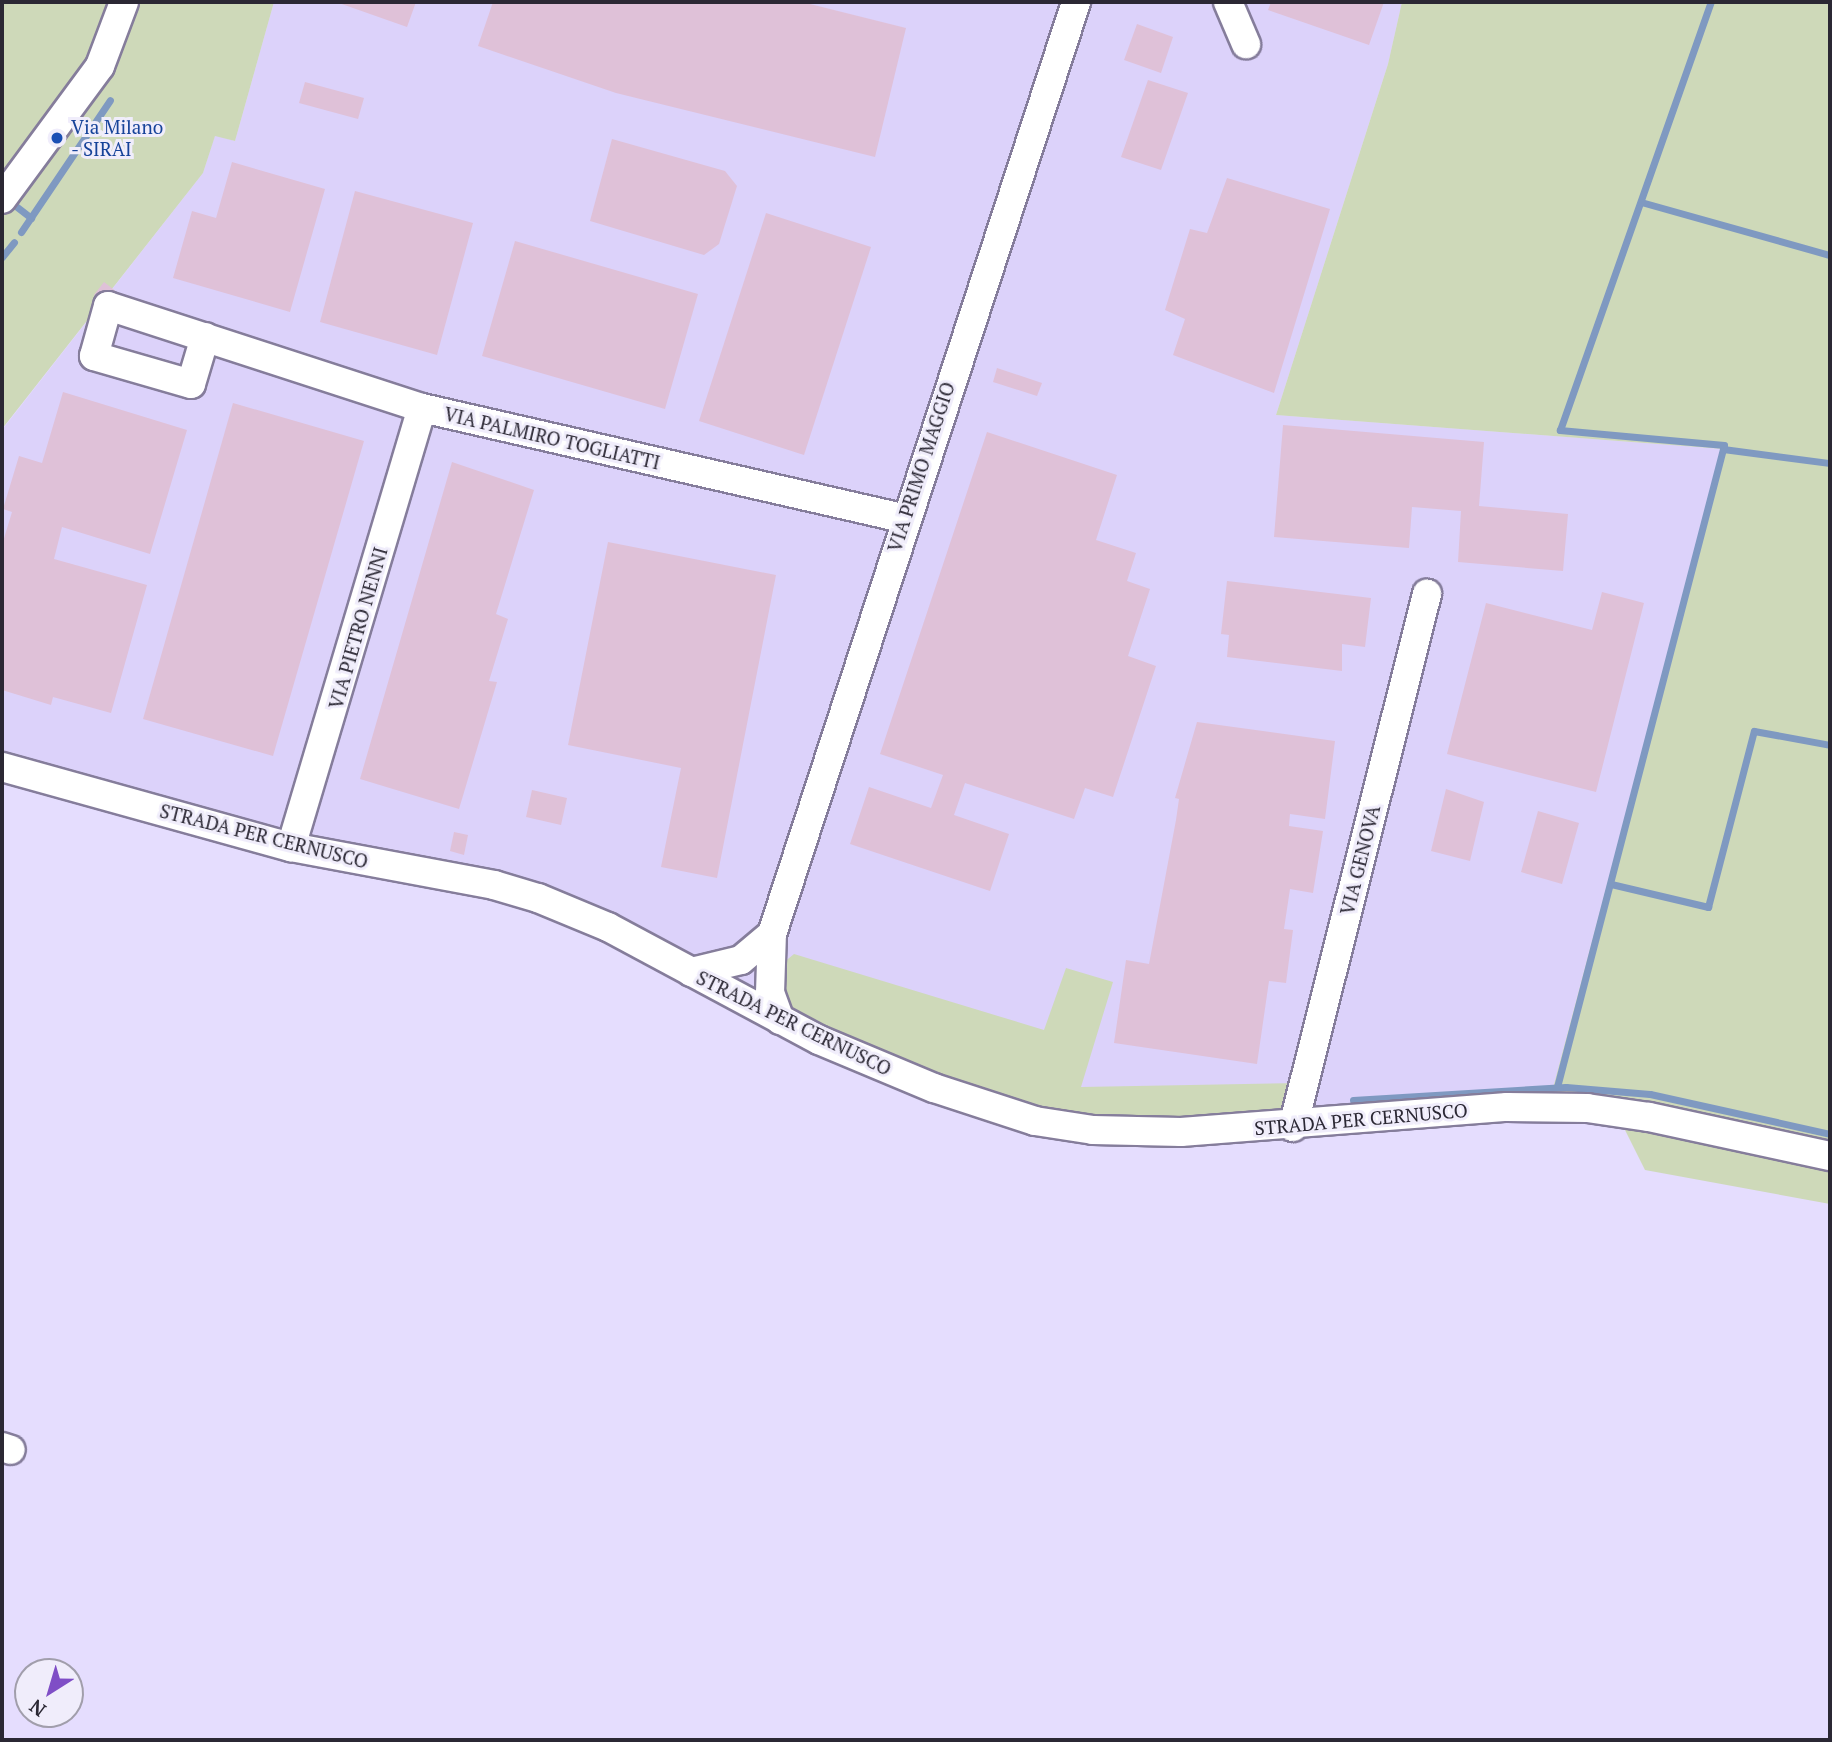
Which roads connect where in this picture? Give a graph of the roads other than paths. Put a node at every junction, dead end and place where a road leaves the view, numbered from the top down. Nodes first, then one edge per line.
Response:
1 (124, 2) edge
2 (1076, 2) edge
3 (1228, 2) edge
4 (1246, 44) dead end
5 (2, 200) edge
6 (205, 337) dead end
7 (422, 408) junction
8 (904, 518) junction
9 (1427, 594) dead end
10 (2, 767) edge
11 (291, 846) junction
12 (772, 934) junction
13 (741, 960) junction
14 (772, 967) junction
15 (691, 972) junction
16 (739, 999) junction
17 (780, 1020) junction
18 (1293, 1127) junction
19 (1830, 1156) edge

1 - 5 street
2 - 8 street, VIA PRIMO MAGGIO
3 - 4 street
6 - 7 street, VIA PALMIRO TOGLIATTI
7 - 8 street, VIA PALMIRO TOGLIATTI
7 - 11 street, VIA PIETRO NENNI
8 - 12 street, VIA PRIMO MAGGIO
9 - 18 street, VIA GENOVA
10 - 11 street, STRADA PER CERNUSCO
11 - 15 street, STRADA PER CERNUSCO
12 - 13 street
12 - 14 street, VIA PRIMO MAGGIO
13 - 15 street
13 - 16 street
14 - 16 street
14 - 17 street, VIA PRIMO MAGGIO
15 - 16 street, STRADA PER CERNUSCO
16 - 17 street, STRADA PER CERNUSCO
17 - 18 street, STRADA PER CERNUSCO
18 - 19 street, STRADA PER CERNUSCO

